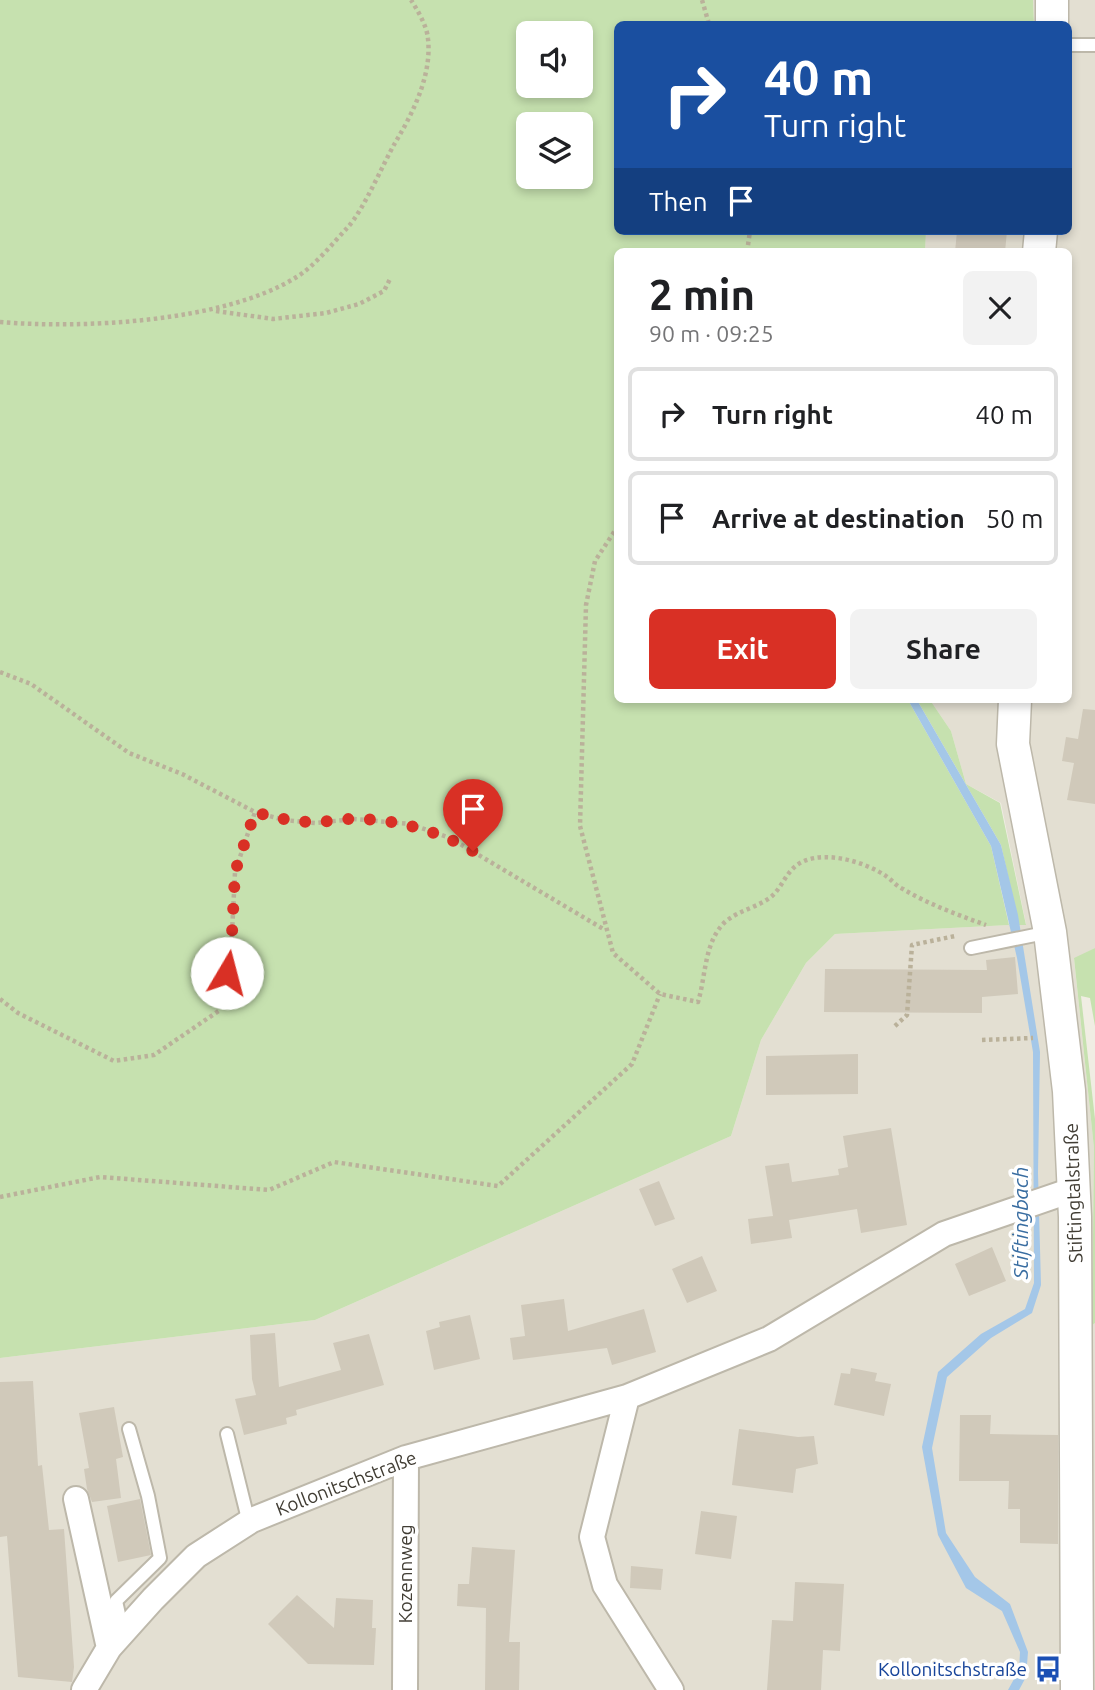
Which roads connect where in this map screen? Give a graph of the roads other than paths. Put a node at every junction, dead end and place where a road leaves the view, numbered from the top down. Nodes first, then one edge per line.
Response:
1 (1052, 0) edge
2 (1052, 21) edge
3 (1072, 45) edge
4 (1095, 46) edge
5 (1015, 703) edge
6 (1037, 935) junction
7 (971, 948) dead end
8 (1063, 1193) junction
9 (627, 1398) junction
10 (129, 1429) dead end
11 (227, 1434) dead end
12 (406, 1458) junction
13 (76, 1499) dead end
14 (249, 1523) junction
15 (116, 1640) junction
16 (84, 1690) edge
17 (405, 1690) edge
18 (671, 1690) edge
19 (1077, 1690) edge

1 - 2 street
3 - 4 lane
5 - 6 street, Stiftingtalstraße
6 - 7 lane
6 - 8 street, Stiftingtalstraße
8 - 9 street, Kollonitschstraße
8 - 19 street, Stiftingtalstraße
9 - 12 street, Kollonitschstraße
9 - 18 street
10 - 15 lane
11 - 14 lane
12 - 14 street, Kollonitschstraße
12 - 17 street, Kozennweg
13 - 15 street
14 - 15 street, Kollonitschstraße
15 - 16 street, Kollonitschstraße

